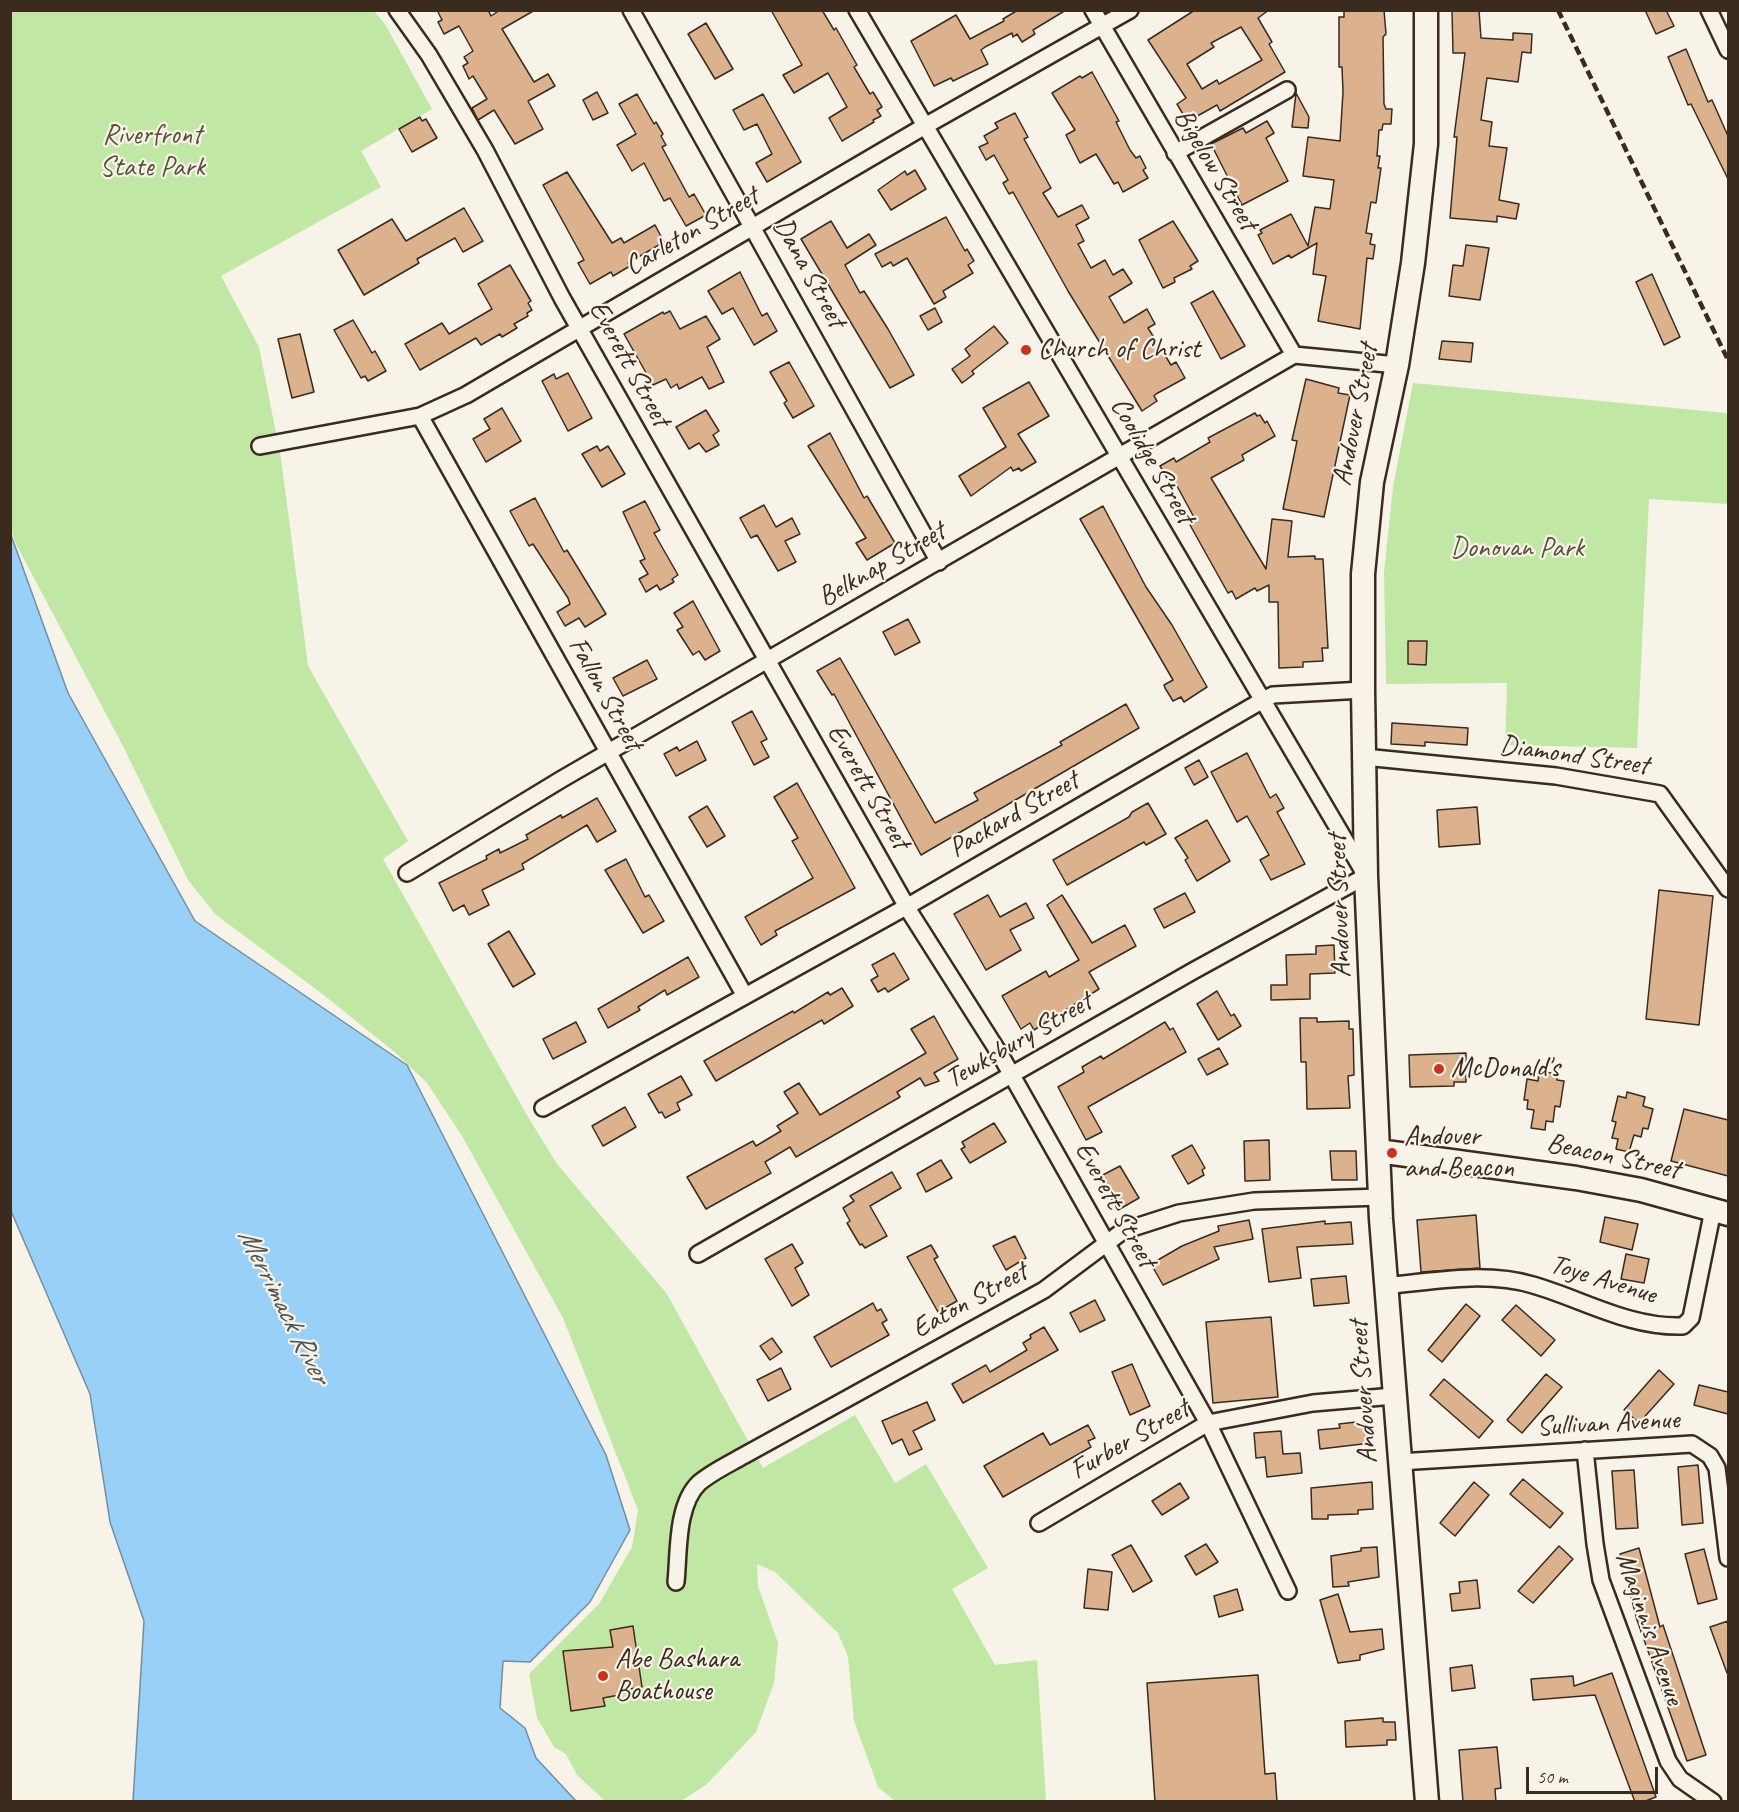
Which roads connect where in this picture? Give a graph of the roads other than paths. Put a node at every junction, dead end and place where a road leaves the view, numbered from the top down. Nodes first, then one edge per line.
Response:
1 (398, 10) edge
2 (631, 10) edge
3 (857, 10) edge
4 (1093, 10) edge
5 (1130, 10) edge
6 (1425, 10) edge
7 (1709, 10) edge
8 (1102, 26) junction
9 (1728, 50) edge
10 (1287, 90) dead end
11 (925, 126) junction
12 (1175, 153) junction
13 (753, 226) junction
14 (579, 328) junction
15 (1294, 355) junction
16 (1397, 364) junction
17 (420, 416) junction
18 (260, 446) dead end
19 (1120, 457) junction
20 (939, 562) junction
21 (767, 661) junction
22 (1363, 690) junction
23 (1263, 700) junction
24 (608, 752) junction
25 (1364, 757) junction
26 (407, 873) dead end
27 (1366, 876) junction
28 (1728, 889) edge
29 (907, 907) junction
30 (745, 996) junction
31 (1012, 1075) junction
32 (543, 1108) dead end
33 (1378, 1151) junction
34 (1381, 1197) junction
35 (1721, 1212) edge
36 (1107, 1243) junction
37 (698, 1254) dead end
38 (1386, 1286) junction
39 (1394, 1396) junction
40 (1208, 1423) junction
41 (1585, 1450) junction
42 (1399, 1462) junction
43 (1039, 1523) dead end
44 (1728, 1558) edge
45 (676, 1582) dead end
46 (1288, 1592) dead end
47 (1427, 1802) edge
48 (1713, 1802) edge

1 - 14 street, Everett Street
2 - 13 street, Dana Street
3 - 11 street, Coolidge Street
4 - 8 street, Bigelow Street
5 - 8 street, Carleton Street
6 - 16 main road, Andover Street
7 - 9 street
8 - 11 street, Carleton Street
8 - 12 street, Bigelow Street
10 - 12 street
11 - 13 street, Carleton Street
11 - 19 street, Coolidge Street
12 - 15 street, Bigelow Street
13 - 14 street, Carleton Street
13 - 20 street, Dana Street
14 - 17 street, Carleton Street
14 - 21 street, Everett Street
15 - 16 street
15 - 19 street, Belknap Street
16 - 22 main road, Andover Street
17 - 18 street, Carleton Street
17 - 24 street, Fallon Street
19 - 20 street, Belknap Street
19 - 23 street, Coolidge Street
20 - 21 street, Belknap Street
21 - 24 street, Belknap Street
21 - 29 street, Everett Street
22 - 23 street, Packard Street
22 - 25 main road, Andover Street
23 - 27 street, Coolidge Street
23 - 29 street, Packard Street
24 - 26 street, Belknap Street
24 - 30 street, Fallon Street
25 - 27 main road, Andover Street
25 - 28 street, Diamond Street
27 - 31 street, Tewksbury Street
27 - 33 main road, Andover Street
29 - 30 street, Packard Street
29 - 31 street, Everett Street
30 - 32 street, Packard Street
31 - 36 street, Everett Street
31 - 37 street, Tewksbury Street
33 - 34 main road, Andover Street
33 - 35 main road, Beacon Street
34 - 36 street, Eaton Street
34 - 38 main road, Andover Street
35 - 38 street, Toye Avenue
36 - 40 street, Everett Street
36 - 45 street, Eaton Street
38 - 39 main road, Andover Street
39 - 40 street, Furber Street
39 - 42 main road, Andover Street
40 - 43 street, Furber Street
40 - 46 street, Everett Street
41 - 42 street, Sullivan Avenue
41 - 44 street, Sullivan Avenue
41 - 48 street, Maginnis Avenue
42 - 47 main road, Andover Street

